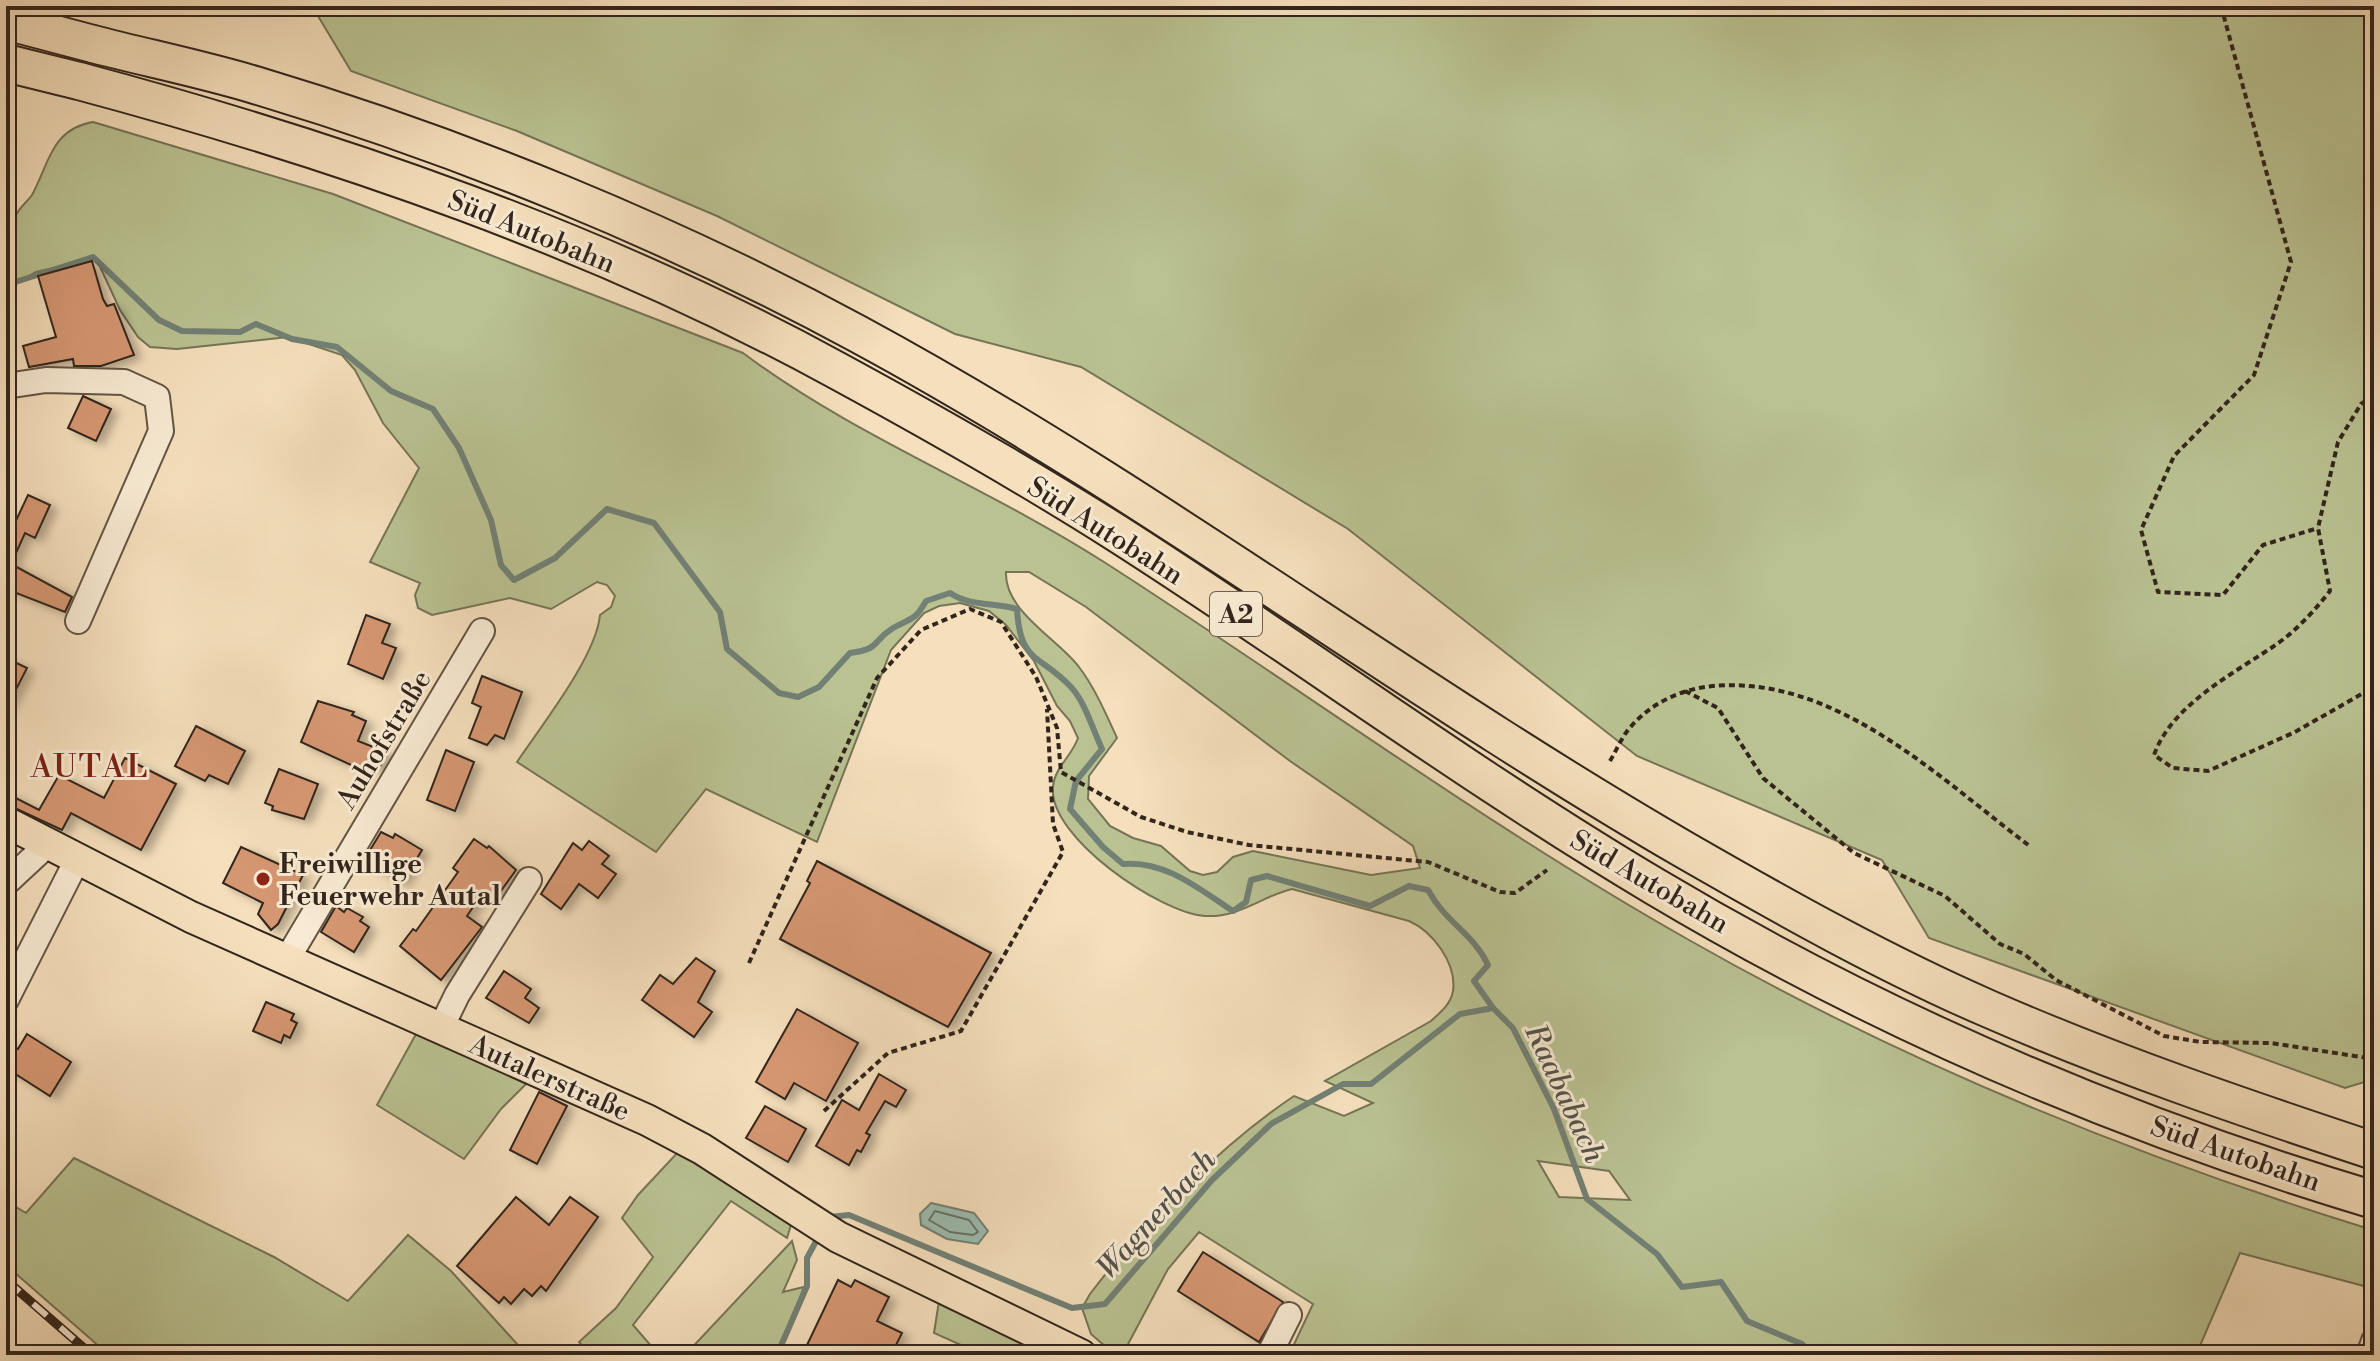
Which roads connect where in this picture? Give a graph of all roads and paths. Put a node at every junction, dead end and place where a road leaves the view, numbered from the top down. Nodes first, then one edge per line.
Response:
1 (2221, 6) edge
2 (2354, 6) edge
3 (6, 21) edge
4 (2374, 21) edge
5 (9, 76) edge
6 (6, 103) edge
7 (6, 386) edge
8 (2374, 395) edge
9 (2318, 528) junction
10 (78, 621) dead end
11 (482, 631) dead end
12 (2374, 687) edge
13 (1685, 691) junction
14 (1046, 702) junction
15 (1610, 761) dead end
16 (6, 822) edge
17 (48, 844) junction
18 (2031, 847) dead end
19 (77, 860) junction
20 (1547, 870) dead end
21 (529, 880) dead end
22 (6, 883) edge
23 (286, 961) junction
24 (749, 963) dead end
25 (6, 1000) edge
26 (440, 1030) junction
27 (2374, 1059) edge
28 (824, 1111) dead end
29 (2374, 1151) edge
30 (2372, 1199) edge
31 (1289, 1315) dead end
32 (2374, 1341) edge
33 (1081, 1355) edge
34 (1269, 1355) edge
35 (2369, 1355) edge

1 - 9 path
2 - 4 path
3 - 29 highway, Süd Autobahn / A2, bridge
5 - 6 path
5 - 30 highway, Süd Autobahn / A2, bridge
7 - 10 street
8 - 9 path
9 - 12 path
11 - 23 street, Auhofstraße
13 - 15 path
13 - 18 path
13 - 27 path
14 - 20 path
14 - 24 path
14 - 28 path
16 - 17 main road, Autalerstraße
17 - 19 main road, Autalerstraße
17 - 22 street
19 - 23 main road, Autalerstraße
19 - 25 street
21 - 26 street
23 - 26 main road, Autalerstraße
26 - 33 main road, Autalerstraße
31 - 34 street
32 - 35 street

